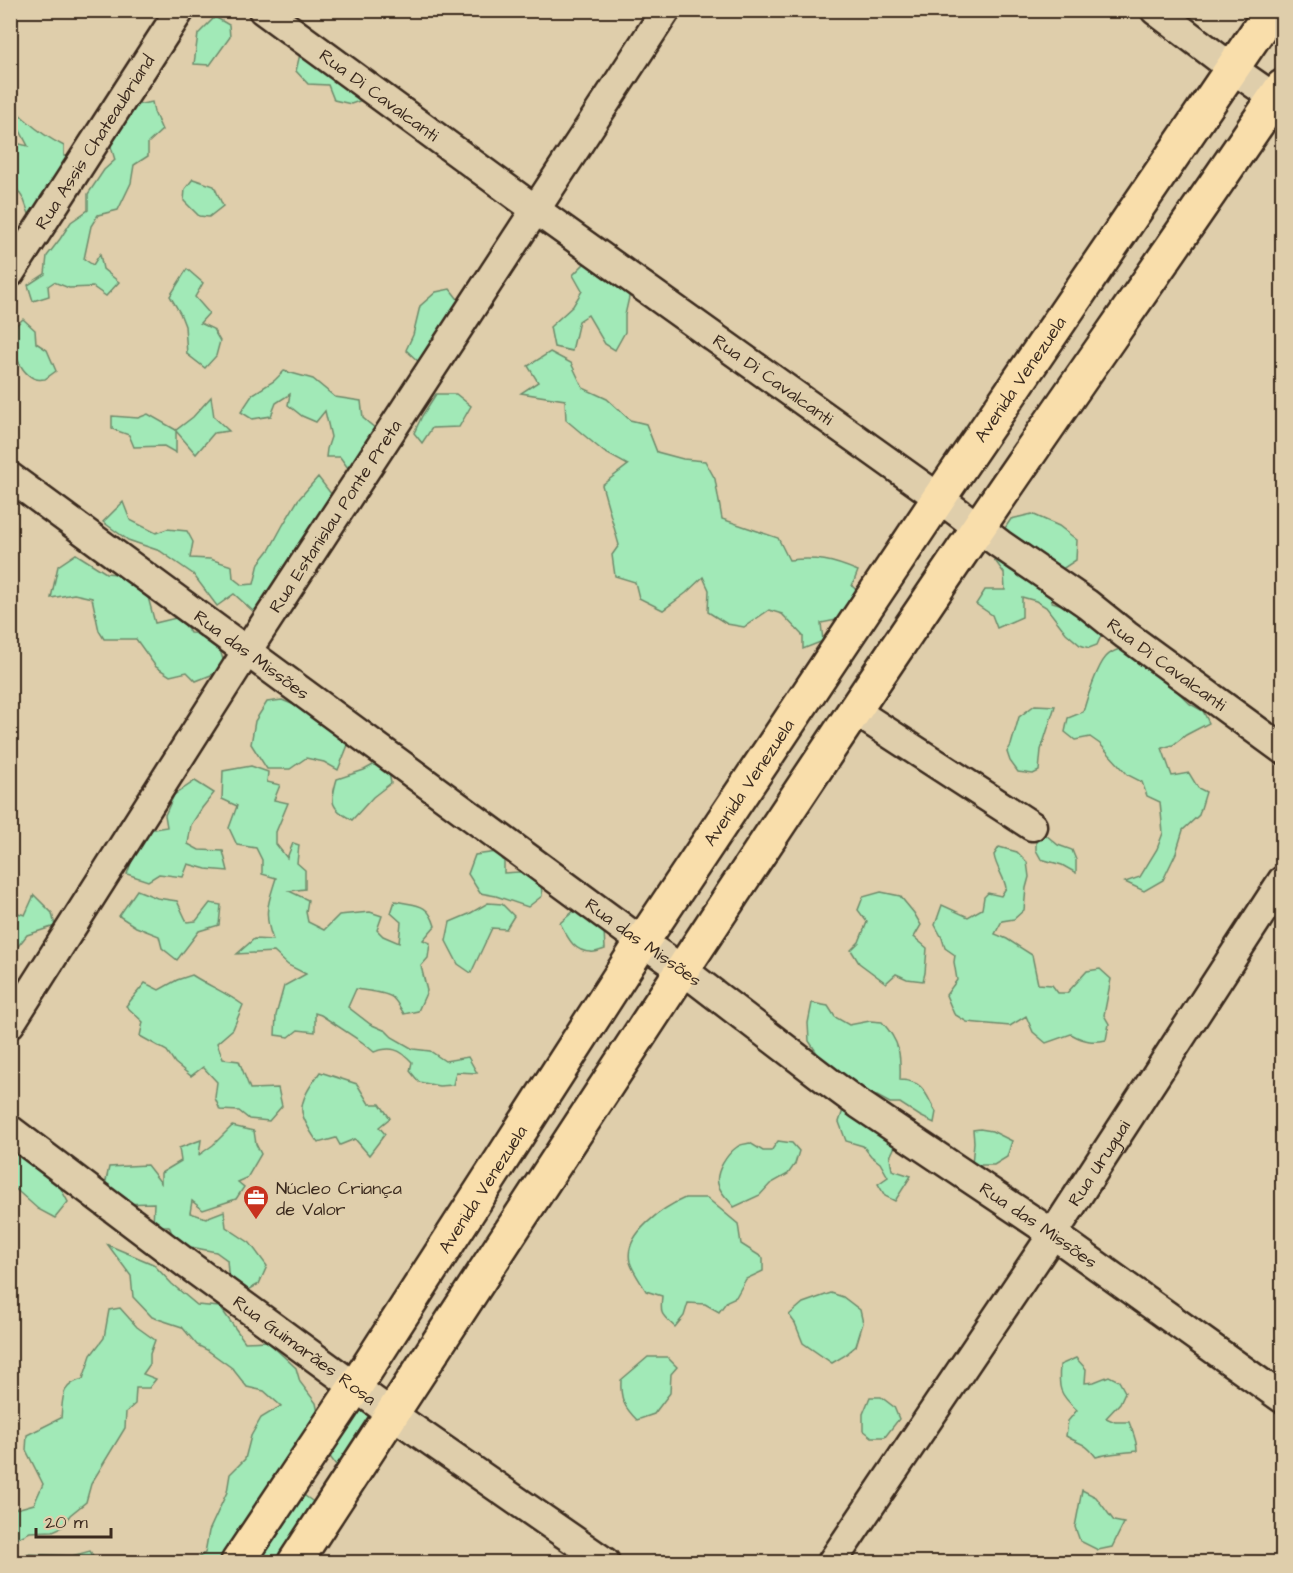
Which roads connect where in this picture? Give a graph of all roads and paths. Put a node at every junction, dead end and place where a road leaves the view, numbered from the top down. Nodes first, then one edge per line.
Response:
1 (180, 10) edge
2 (263, 10) edge
3 (666, 10) edge
4 (1155, 10) edge
5 (1272, 10) edge
6 (1233, 69) junction
7 (1280, 96) edge
8 (536, 210) junction
9 (10, 273) edge
10 (10, 477) edge
11 (939, 498) junction
12 (978, 528) junction
13 (248, 651) junction
14 (855, 711) junction
15 (1282, 749) edge
16 (1032, 826) dead end
17 (1282, 881) edge
18 (642, 942) junction
19 (683, 970) junction
20 (10, 1024) edge
21 (10, 1130) edge
22 (1053, 1234) junction
23 (355, 1387) junction
24 (1282, 1398) edge
25 (392, 1414) junction
26 (238, 1563) edge
27 (295, 1563) edge
28 (605, 1563) edge
29 (832, 1563) edge

1 - 9 street, Rua Assis Chateaubriand
2 - 8 street, Rua Di Cavalcanti
3 - 8 street, Rua Estanislau Ponte Preta
4 - 6 street
5 - 6 main road, Avenida Venezuela
6 - 7 street
6 - 11 main road, Avenida Venezuela
7 - 12 main road
8 - 11 street, Rua Di Cavalcanti
8 - 13 street, Rua Estanislau Ponte Preta
10 - 13 street, Rua das Missões
11 - 12 street, Rua Di Cavalcanti
11 - 18 main road, Avenida Venezuela
12 - 14 main road
12 - 15 street, Rua Di Cavalcanti
13 - 18 street, Rua das Missões
13 - 20 street, Rua Estanislau Ponte Preta
14 - 16 street
14 - 19 main road
17 - 22 street, Rua Uruguai
18 - 19 street, Rua das Missões
18 - 23 main road, Avenida Venezuela
19 - 22 street, Rua das Missões
19 - 25 main road
21 - 23 street, Rua Guimarães Rosa
22 - 24 street, Rua das Missões
22 - 29 street, Rua Uruguai
23 - 25 street, Rua Guimarães Rosa
23 - 26 main road, Avenida Venezuela
25 - 27 main road
25 - 28 street, Rua Guimarães Rosa

